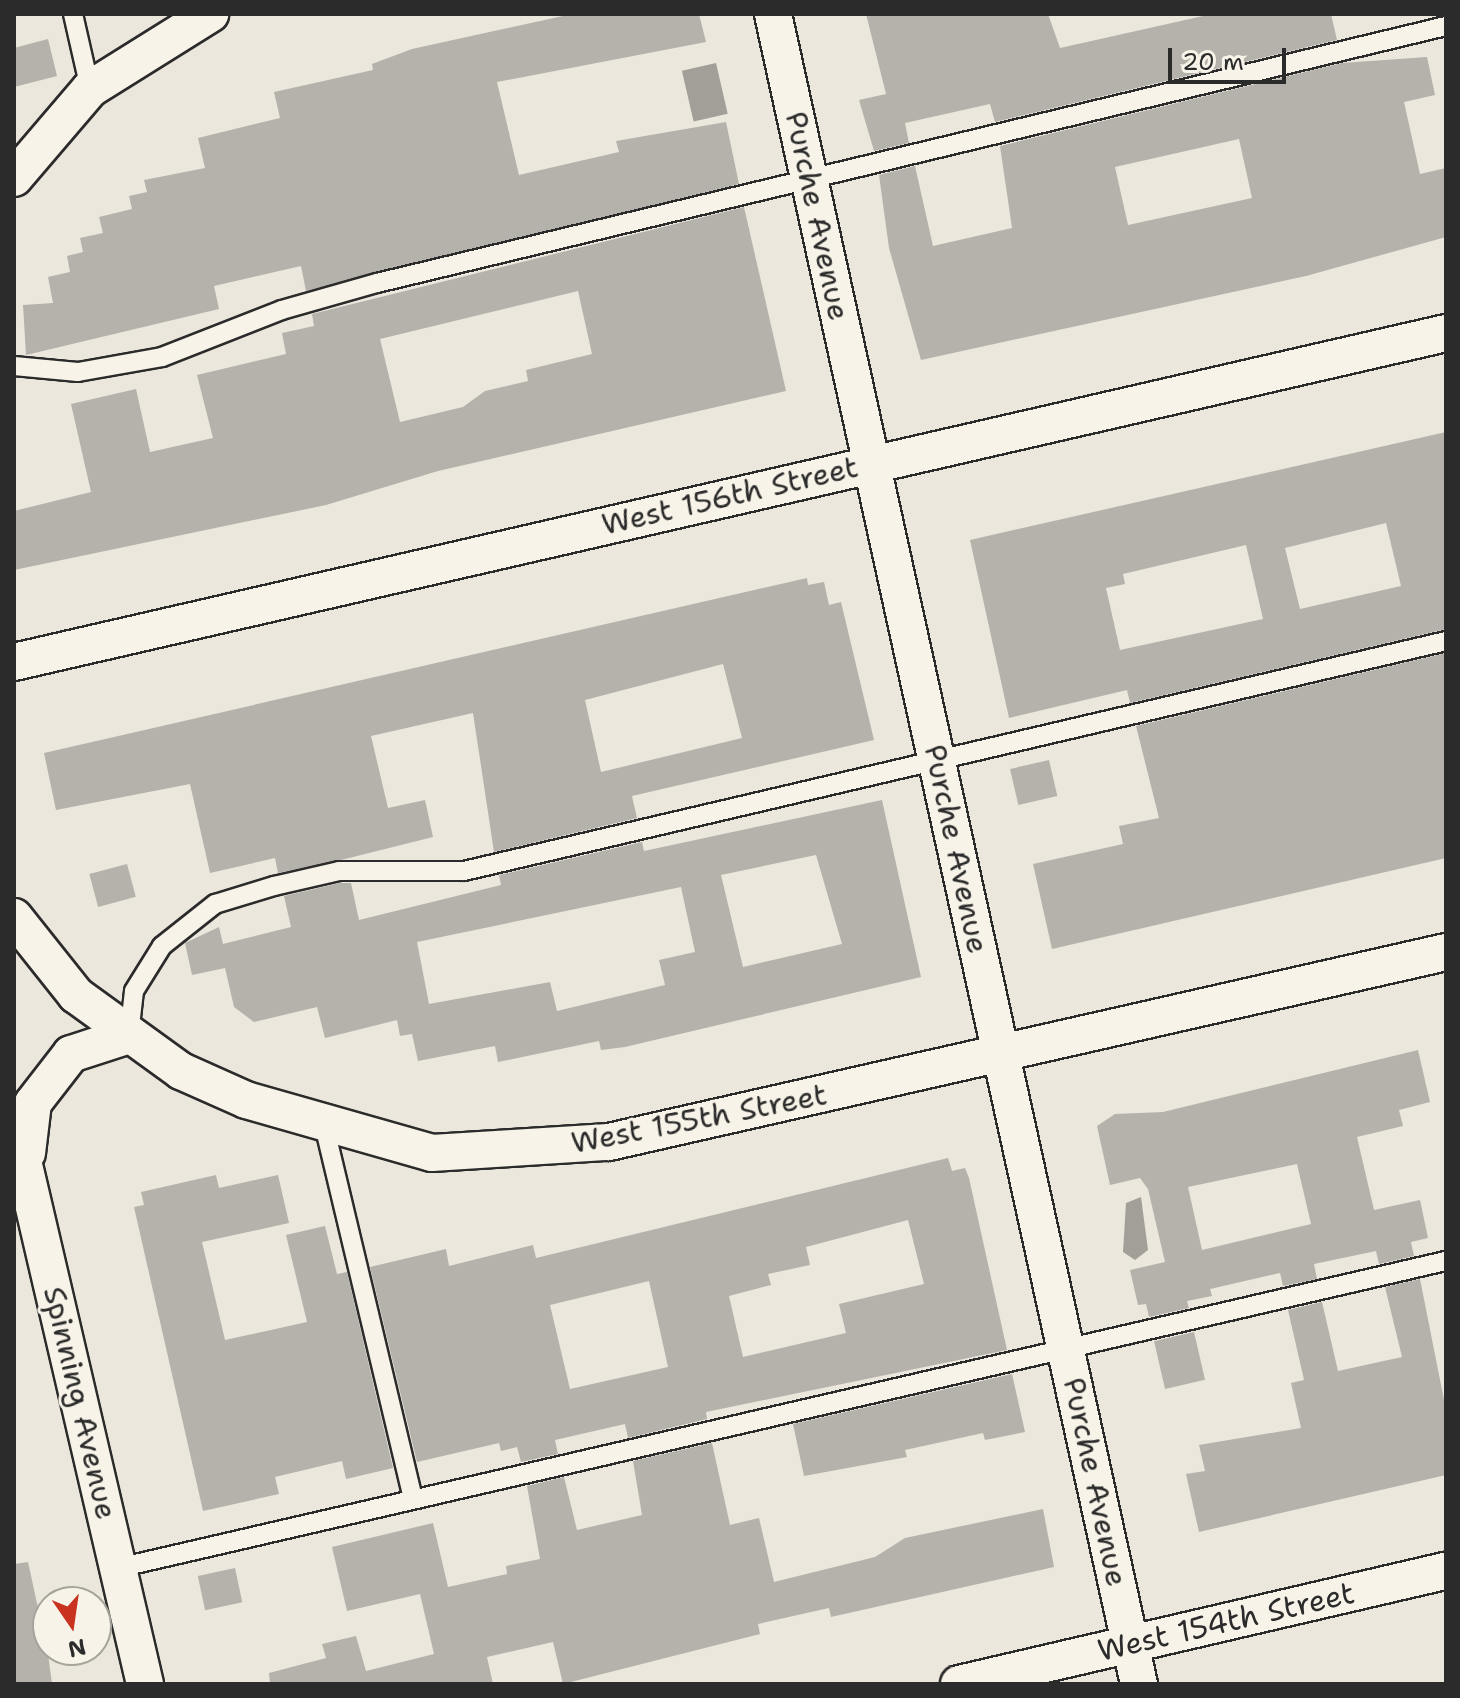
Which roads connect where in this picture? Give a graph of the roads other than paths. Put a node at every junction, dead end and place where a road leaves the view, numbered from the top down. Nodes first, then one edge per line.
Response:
1 (73, 14) edge
2 (210, 14) edge
3 (773, 14) edge
4 (1446, 26) edge
5 (90, 89) junction
6 (14, 178) edge
7 (809, 179) junction
8 (1446, 333) edge
9 (14, 366) edge
10 (871, 464) junction
11 (1446, 641) edge
12 (14, 662) edge
13 (936, 758) junction
14 (14, 917) edge
15 (1446, 952) edge
16 (129, 1035) junction
17 (1002, 1056) junction
18 (14, 1122) edge
19 (324, 1125) junction
20 (25, 1171) junction
21 (1446, 1261) edge
22 (1066, 1348) junction
23 (413, 1499) junction
24 (118, 1568) junction
25 (1446, 1571) edge
26 (1131, 1644) junction
27 (145, 1684) edge
28 (959, 1684) edge
29 (1139, 1684) edge

1 - 5 lane
2 - 5 street
3 - 7 street, Purche Avenue
4 - 7 lane
5 - 6 street
7 - 9 lane
7 - 10 street, Purche Avenue
8 - 10 street, West 156th Street
10 - 12 street, West 156th Street
10 - 13 street, Purche Avenue
11 - 13 lane
13 - 16 lane
13 - 17 street, Purche Avenue
14 - 16 street, West 155th Street
15 - 17 street, West 155th Street
16 - 19 street, West 155th Street
16 - 20 street
17 - 19 street, West 155th Street
17 - 22 street, Purche Avenue
18 - 20 street, Spinning Avenue
19 - 23 lane
20 - 24 street, Spinning Avenue
21 - 22 lane
22 - 23 lane
22 - 26 street, Purche Avenue
23 - 24 lane
24 - 27 street, Spinning Avenue
25 - 26 street, West 154th Street
26 - 28 street, West 154th Street
26 - 29 street, Purche Avenue

